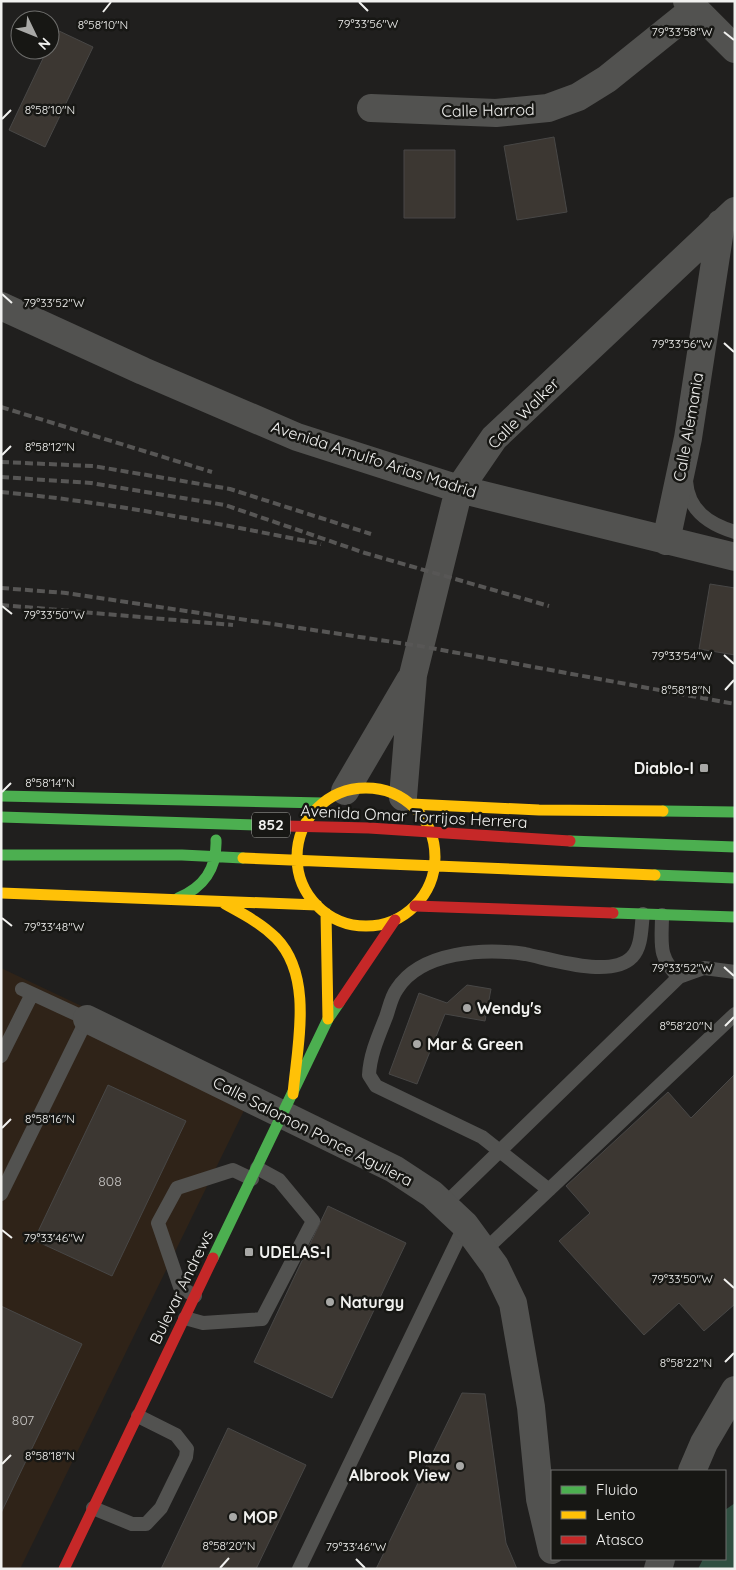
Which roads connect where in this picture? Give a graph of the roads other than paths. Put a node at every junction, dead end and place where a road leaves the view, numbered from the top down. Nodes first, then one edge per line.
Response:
1 (690, 5) edge
2 (735, 49) edge
3 (371, 108) dead end
4 (728, 217) edge
5 (1, 306) edge
6 (684, 458) junction
7 (458, 489) junction
8 (735, 532) edge
9 (666, 541) junction
10 (735, 557) edge
11 (413, 675) junction
12 (1, 796) edge
13 (334, 797) junction
14 (177, 800) junction
15 (407, 801) junction
16 (539, 810) junction
17 (735, 812) edge
18 (1, 817) edge
19 (735, 847) edge
20 (1, 855) edge
21 (735, 878) edge
22 (498, 879) dead end
23 (1, 893) edge
24 (508, 896) dead end
25 (178, 898) junction
26 (219, 902) junction
27 (317, 905) junction
28 (415, 906) junction
29 (535, 911) junction
30 (326, 913) junction
31 (643, 914) junction
32 (662, 914) junction
33 (735, 917) edge
34 (395, 920) junction
35 (735, 972) edge
36 (680, 977) junction
37 (735, 1014) edge
38 (87, 1019) junction
39 (328, 1019) junction
40 (1, 1056) edge
41 (288, 1104) junction
42 (500, 1153) junction
43 (254, 1173) junction
44 (549, 1190) junction
45 (1, 1194) edge
46 (444, 1205) junction
47 (464, 1225) junction
48 (484, 1251) junction
49 (195, 1296) junction
50 (184, 1318) junction
51 (735, 1390) edge
52 (138, 1416) junction
53 (692, 1470) edge
54 (93, 1508) junction
55 (551, 1546) edge
56 (64, 1569) edge
57 (299, 1569) edge

1 - 2 street
1 - 3 street, Calle Harrod
4 - 6 street, Calle Alemania
4 - 7 street, Calle Walker
5 - 7 street, Avenida Arnulfo Arias Madrid
6 - 8 lane
6 - 9 street, Calle Alemania
7 - 9 street, Avenida Arnulfo Arias Madrid
7 - 11 street, Calle Walker
9 - 10 street, Avenida Arnulfo Arias Madrid
11 - 13 street, Calle Walker
11 - 15 street, Calle Walker
12 - 14 main road
13 - 14 main road
13 - 15 main road
13 - 27 main road
14 - 25 main road
15 - 16 main road
15 - 28 main road
16 - 17 main road
16 - 22 main road
18 - 19 main road, Avenida Omar Torrijos Herrera / 852
20 - 21 main road, 852
23 - 25 main road
24 - 29 main road
25 - 26 main road
26 - 27 main road
26 - 41 main road
27 - 30 main road
28 - 29 main road
28 - 34 main road
29 - 31 main road
30 - 34 main road
30 - 39 main road, Bulevar Andrews
31 - 32 main road
31 - 42 lane
32 - 33 main road
32 - 36 lane
34 - 39 main road, Bulevar Andrews
35 - 36 lane
36 - 42 lane
37 - 44 lane
38 - 40 lane
38 - 41 street, Calle Salomon Ponce Aguilera
38 - 45 lane
39 - 41 main road, Bulevar Andrews
41 - 43 main road, Bulevar Andrews
41 - 46 street, Calle Salomon Ponce Aguilera
42 - 44 lane
42 - 46 lane
43 - 49 main road, Bulevar Andrews
43 - 49 lane
43 - 50 lane
44 - 48 lane
46 - 47 street, Calle Salomon Ponce Aguilera
47 - 48 street, Calle Salomon Ponce Aguilera
47 - 57 lane
48 - 55 street, Calle Salomon Ponce Aguilera
49 - 50 main road, Bulevar Andrews
50 - 52 main road, Bulevar Andrews
51 - 53 street
52 - 54 main road, Bulevar Andrews
52 - 54 lane
54 - 56 main road, Bulevar Andrews

